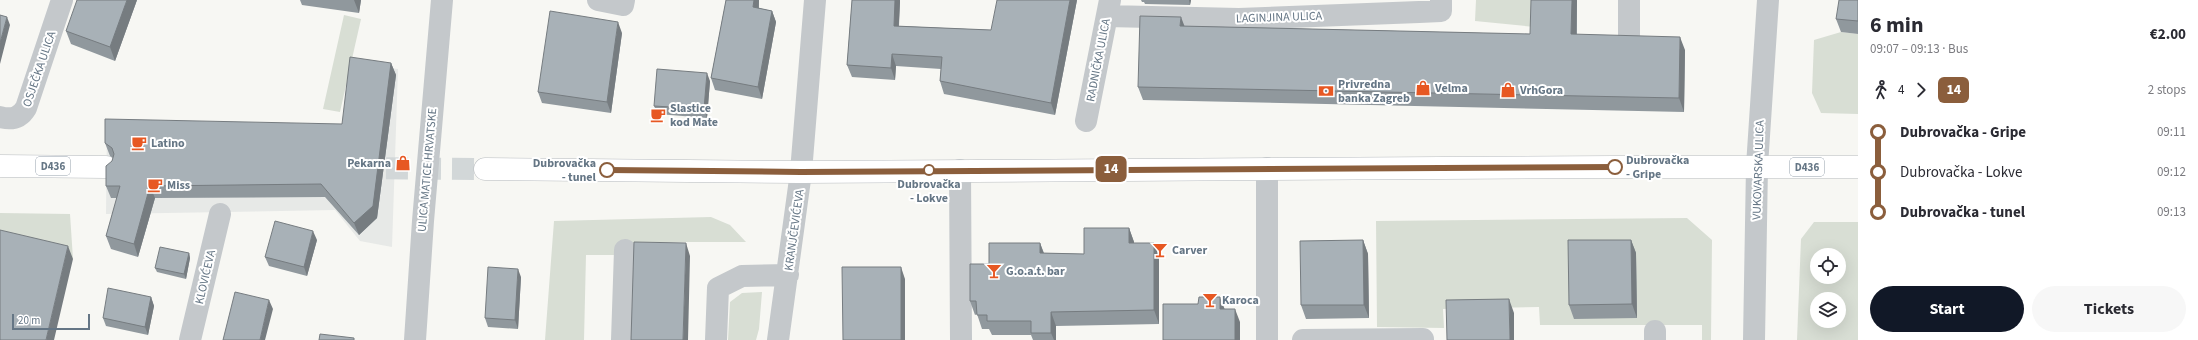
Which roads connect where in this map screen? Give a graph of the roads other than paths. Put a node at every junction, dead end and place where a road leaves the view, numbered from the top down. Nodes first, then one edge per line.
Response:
1 (62, 0) edge
2 (442, 0) edge
3 (598, 0) edge
4 (815, 0) edge
5 (1441, 0) edge
6 (1629, 0) edge
7 (1768, 0) edge
8 (623, 2) edge
9 (1109, 8) edge
10 (1207, 9) edge
11 (1629, 34) edge
12 (0, 117) edge
13 (1086, 121) dead end
14 (0, 166) edge
15 (1757, 166) junction
16 (106, 167) edge
17 (1858, 167) edge
18 (1267, 168) junction
19 (484, 169) tunnel mouth
20 (960, 170) junction
21 (801, 172) junction
22 (220, 214) dead end
23 (625, 250) dead end
24 (788, 275) junction
25 (1423, 339) dead end
26 (190, 340) edge
27 (415, 340) edge
28 (622, 340) edge
29 (716, 340) edge
30 (778, 340) edge
31 (961, 340) edge
32 (1267, 340) edge
33 (1303, 340) edge
34 (1754, 340) edge

1 - 12 street, OSJEČKA ULICA
2 - 27 street, ULICA MATICE HRVATSKE
3 - 8 street
4 - 21 street, KRANJČEVIĆEVA
5 - 10 street, LAGINJINA ULICA
6 - 11 street
7 - 15 street, VUKOVARSKA ULICA
9 - 10 street, LAGINJINA ULICA
9 - 13 street, RADNIČKA ULICA
14 - 16 main road, D436
15 - 17 main road, D436
15 - 18 main road, D436
15 - 34 street, VUKOVARSKA ULICA
18 - 20 main road, D436
18 - 32 street
19 - 21 main road, D436
20 - 21 main road, D436
20 - 31 street
21 - 24 street, KRANJČEVIĆEVA
22 - 26 street, KLOVIĆEVA
23 - 28 street
24 - 29 street
24 - 30 street, KRANJČEVIĆEVA
25 - 33 street

